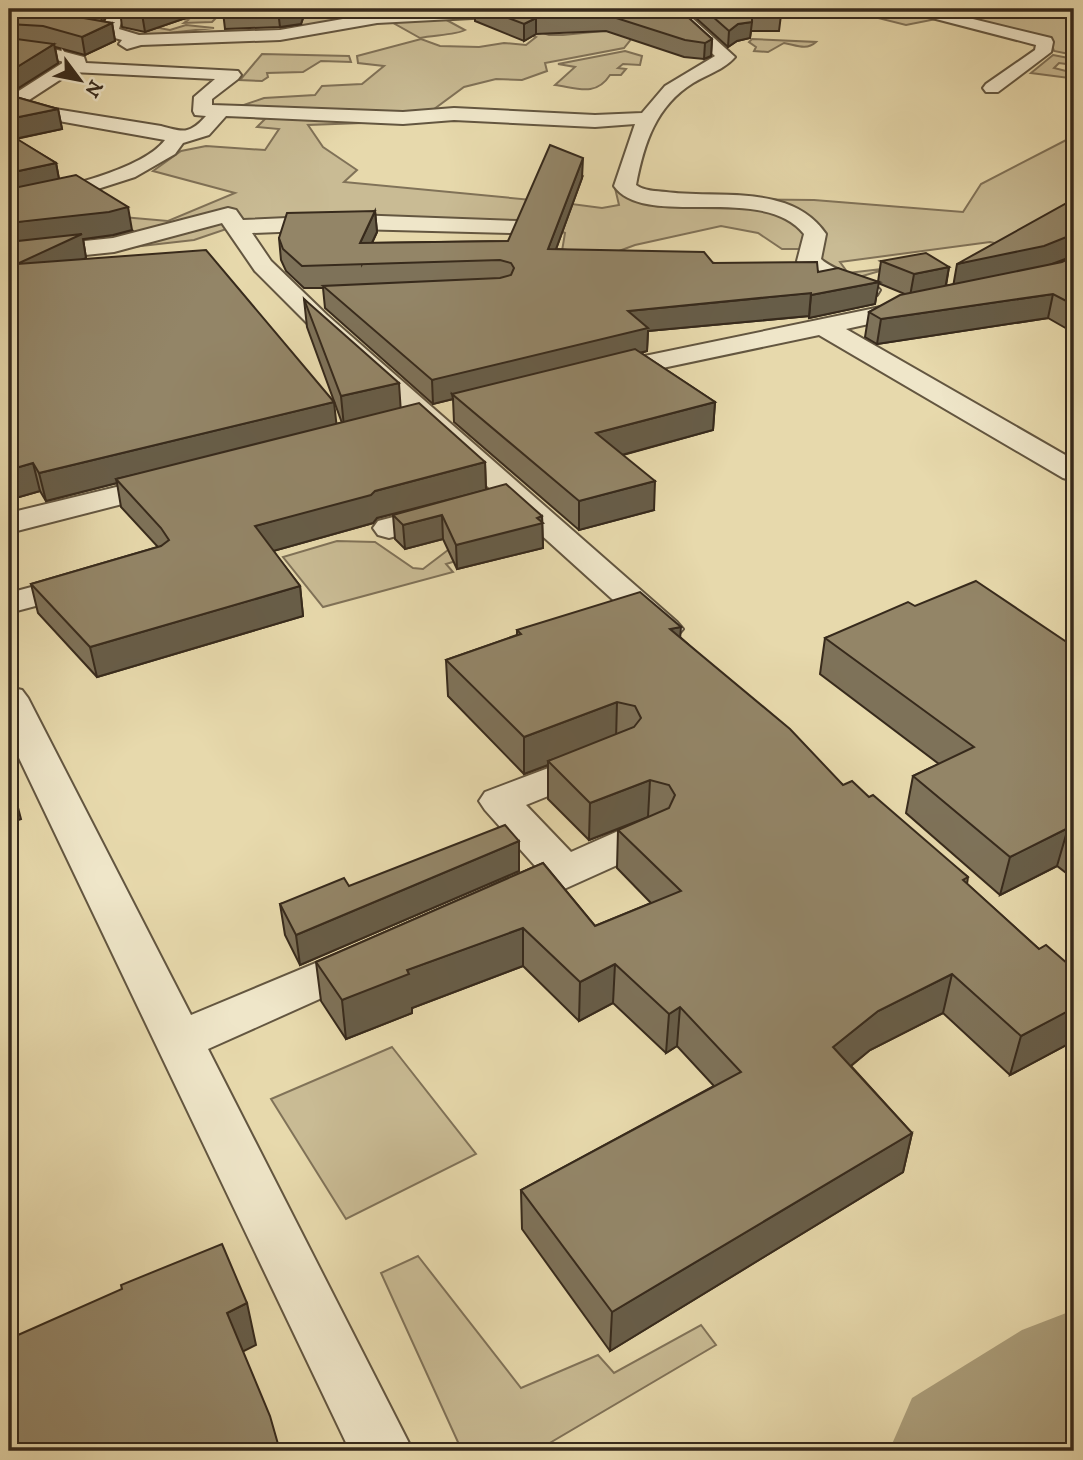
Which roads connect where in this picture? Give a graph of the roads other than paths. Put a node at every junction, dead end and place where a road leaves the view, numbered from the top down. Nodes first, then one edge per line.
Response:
1 (124, 9) edge
2 (551, 9) edge
3 (673, 9) edge
4 (914, 9) edge
5 (90, 29) edge
6 (263, 36) junction
7 (109, 44) junction
8 (9, 48) edge
9 (74, 64) junction
10 (240, 65) junction
11 (992, 88) dead end
12 (220, 110) junction
13 (15, 111) edge
14 (649, 118) junction
15 (177, 138) junction
16 (9, 205) edge
17 (232, 221) junction
18 (510, 226) dead end
19 (9, 256) edge
20 (324, 298) edge
21 (297, 299) junction
22 (946, 300) edge
23 (907, 308) junction
24 (820, 325) junction
25 (582, 378) edge
26 (1074, 472) edge
27 (199, 475) edge
28 (514, 494) junction
29 (9, 523) edge
30 (389, 528) dead end
31 (112, 576) edge
32 (9, 603) edge
33 (693, 654) edge
34 (9, 698) edge
35 (617, 753) edge
36 (649, 834) edge
37 (565, 872) junction
38 (465, 915) edge
39 (403, 943) edge
40 (178, 1041) junction
41 (382, 1451) edge

1 - 7 street
2 - 6 street
3 - 14 street
4 - 11 street
5 - 7 street
6 - 7 street
6 - 10 street
7 - 9 street
8 - 9 street
9 - 10 street
9 - 13 street
10 - 12 street
12 - 14 street
12 - 15 street
13 - 15 street
14 - 23 street
15 - 16 street
17 - 18 street
17 - 19 street
17 - 21 street
20 - 21 street
21 - 28 street
22 - 23 street
23 - 24 street
24 - 25 street
24 - 26 street
27 - 29 street
28 - 30 street
28 - 33 street
31 - 32 street
34 - 40 street
35 - 37 street
36 - 37 street
37 - 38 street
39 - 40 street
40 - 41 street

